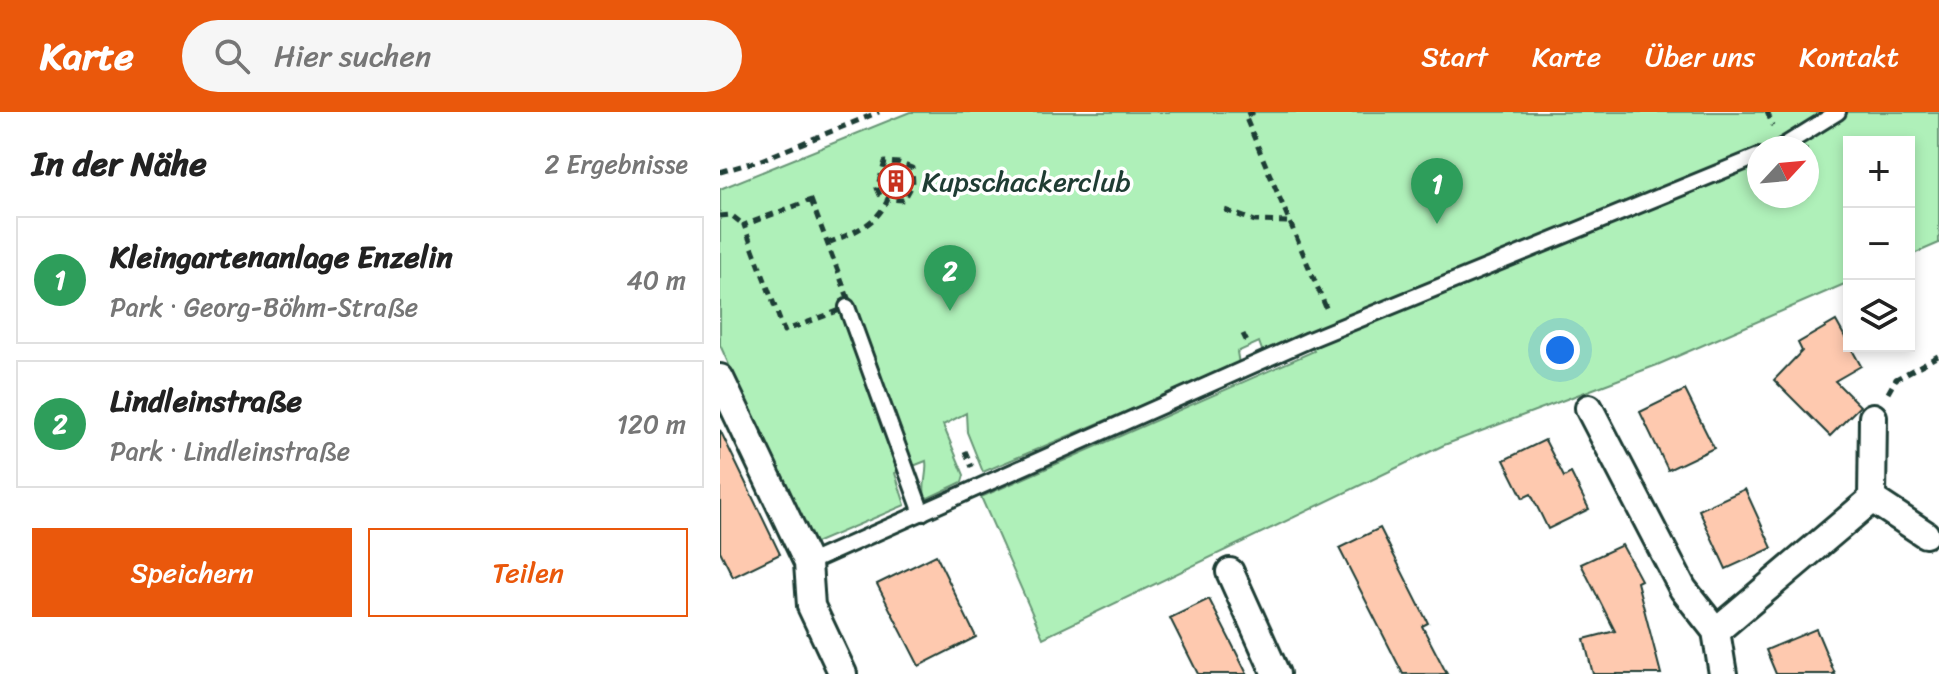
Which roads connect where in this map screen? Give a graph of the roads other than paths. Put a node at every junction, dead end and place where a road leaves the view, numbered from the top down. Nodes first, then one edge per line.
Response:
1 (1838, 112) edge
2 (1799, 136) edge
3 (1747, 161) edge
4 (847, 307) road end
5 (720, 378) edge
6 (1589, 408) dead end
7 (1873, 417) road end
8 (1872, 499) junction
9 (922, 513) junction
10 (1925, 534) dead end
11 (808, 563) junction
12 (1230, 572) dead end
13 (1716, 631) junction
14 (843, 674) edge
15 (1276, 674) edge
16 (1723, 674) edge

1 - 2 lane
3 - 9 lane
4 - 9 lane
5 - 11 street
6 - 13 street
7 - 8 street
8 - 10 street
8 - 13 street
9 - 11 lane
11 - 14 street
12 - 15 street
13 - 16 street

